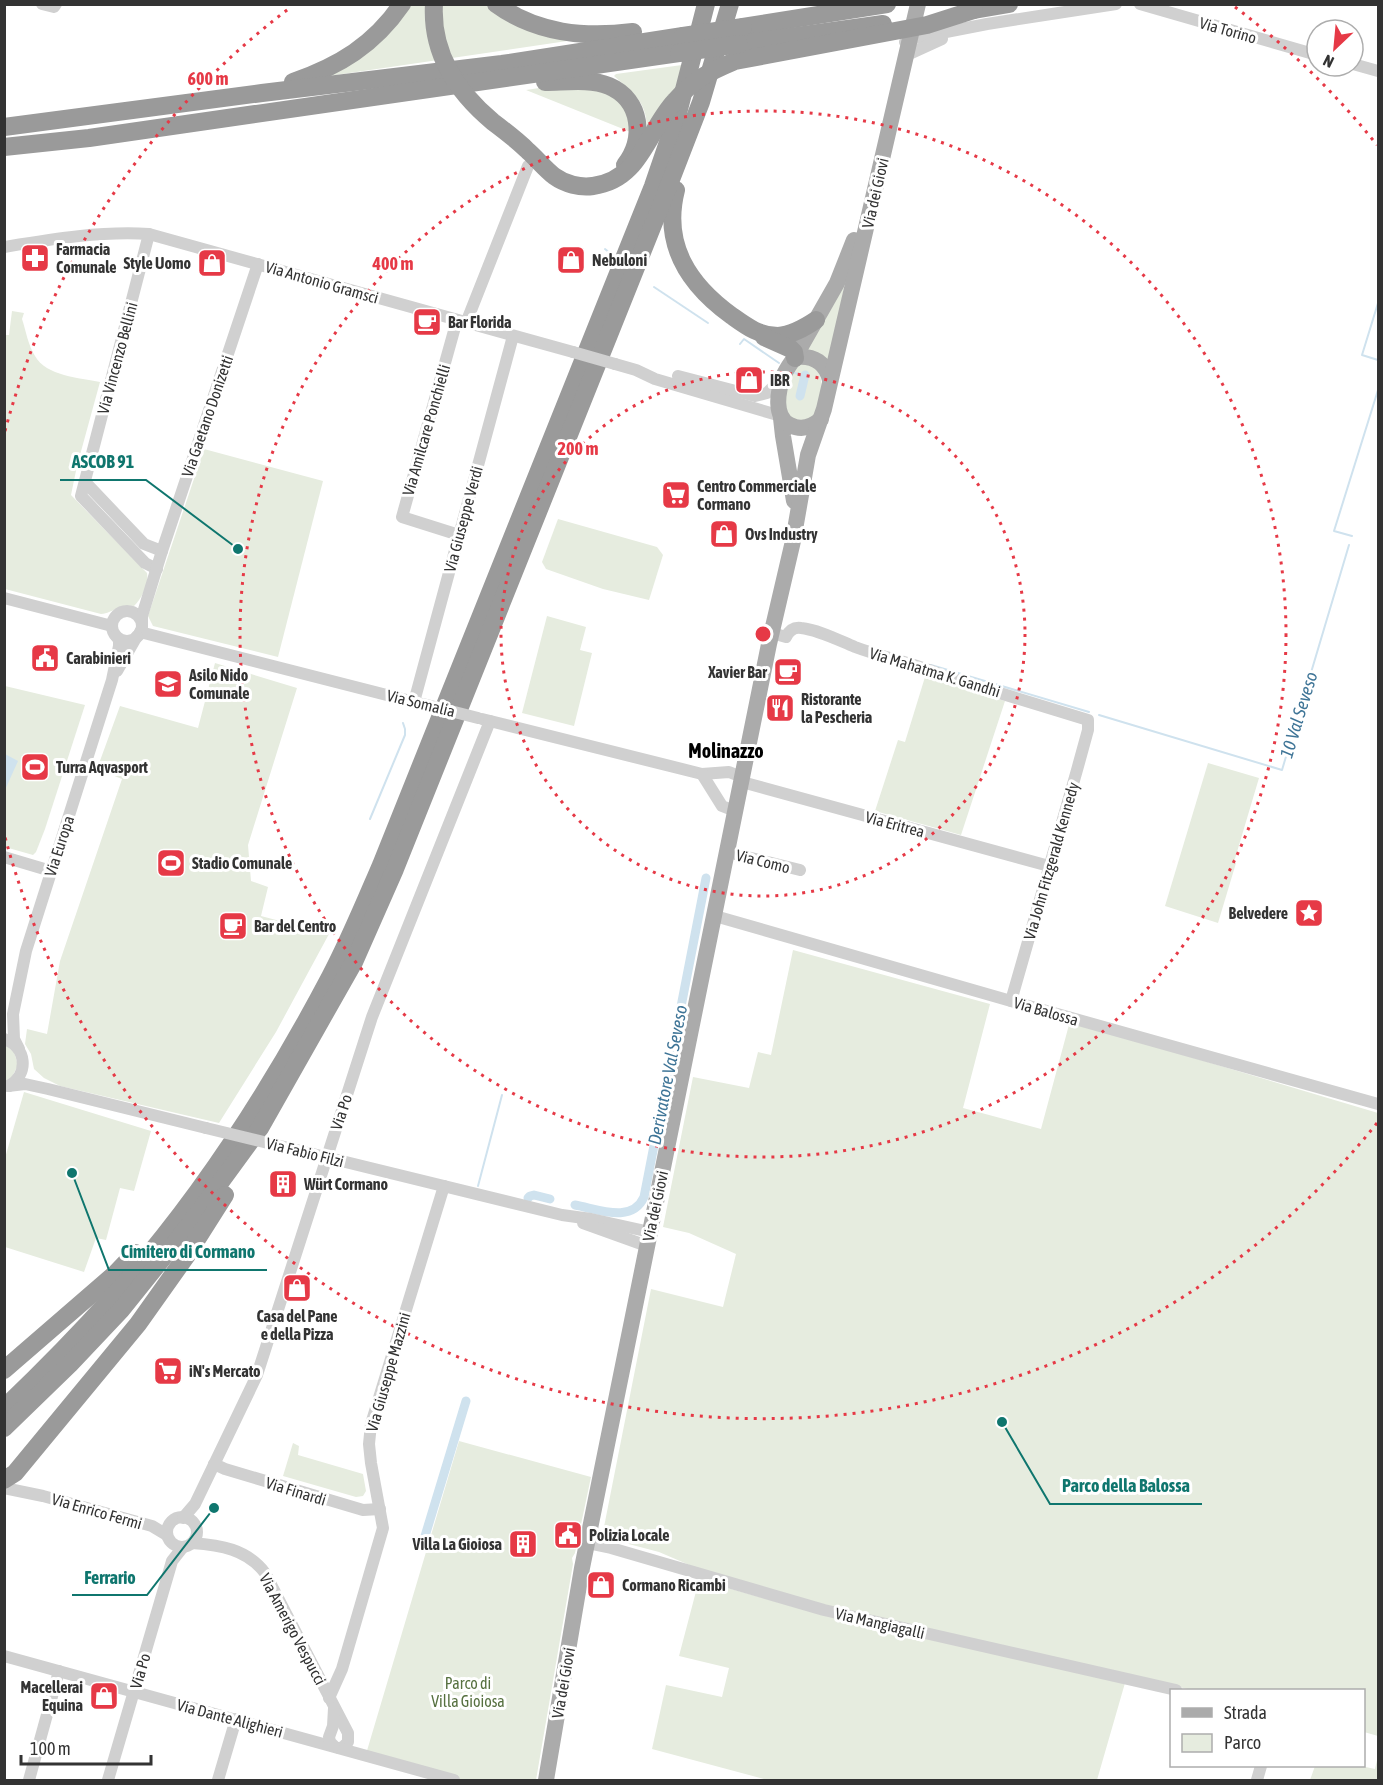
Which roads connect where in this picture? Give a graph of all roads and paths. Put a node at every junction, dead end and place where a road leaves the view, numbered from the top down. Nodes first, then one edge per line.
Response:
1 (42, 4) edge
2 (56, 4) edge
3 (402, 4) edge
4 (434, 4) edge
5 (496, 4) edge
6 (706, 4) edge
7 (730, 4) edge
8 (887, 4) edge
9 (908, 4) edge
10 (918, 4) edge
11 (1009, 4) edge
12 (1116, 4) edge
13 (1140, 4) edge
14 (838, 8) edge
15 (976, 18) junction
16 (742, 30) junction
17 (682, 38) junction
18 (908, 47) junction
19 (1305, 52) edge
20 (262, 93) junction
21 (695, 118) junction
22 (188, 124) junction
23 (4, 127) edge
24 (877, 145) junction
25 (4, 147) edge
26 (528, 158) junction
27 (149, 234) junction
28 (4, 247) edge
29 (258, 264) junction
30 (827, 300) junction
31 (849, 302) junction
32 (816, 320) junction
33 (462, 322) junction
34 (753, 331) junction
35 (513, 336) junction
36 (796, 357) junction
37 (636, 370) junction
38 (783, 377) junction
39 (830, 380) junction
40 (758, 410) junction
41 (781, 417) junction
42 (821, 419) junction
43 (783, 436) junction
44 (85, 482) junction
45 (459, 535) junction
46 (793, 541) junction
47 (162, 551) junction
48 (157, 569) junction
49 (4, 598) edge
50 (146, 602) junction
51 (128, 611) junction
52 (114, 631) junction
53 (140, 632) junction
54 (779, 635) junction
55 (112, 680) junction
56 (418, 703) junction
57 (484, 719) junction
58 (1088, 720) joint
59 (702, 774) junction
60 (742, 779) junction
61 (735, 812) junction
62 (727, 852) junction
63 (4, 857) edge
64 (1049, 866) junction
65 (800, 870) dead end
66 (51, 872) junction
67 (715, 916) junction
68 (1011, 1001) junction
69 (13, 1014) junction
70 (4, 1029) edge
71 (4, 1039) edge
72 (21, 1055) junction
73 (6, 1087) edge
74 (48, 1089) junction
75 (1378, 1104) edge
76 (264, 1136) junction
77 (327, 1158) junction
78 (444, 1186) junction
79 (180, 1215) junction
80 (649, 1239) junction
81 (4, 1370) edge
82 (4, 1408) edge
83 (4, 1428) edge
84 (214, 1464) junction
85 (10, 1485) edge
86 (380, 1509) junction
87 (152, 1526) junction
88 (187, 1530) junction
89 (169, 1539) junction
90 (587, 1544) junction
91 (172, 1561) junction
92 (4, 1656) edge
93 (59, 1671) junction
94 (1172, 1689) edge
95 (134, 1691) junction
96 (332, 1703) junction
97 (236, 1719) junction
98 (337, 1747) junction
99 (29, 1780) edge
100 (108, 1780) edge
101 (218, 1780) edge
102 (454, 1780) edge
103 (546, 1780) edge

1 - 2 street
3 - 20 highway
4 - 26 highway, bridge
5 - 17 highway
6 - 79 highway
7 - 21 highway
8 - 14 highway
9 - 24 main road, Via dei Giovi
10 - 18 main road, Via dei Giovi
11 - 15 highway
12 - 15 street
13 - 19 street, Via Torino
14 - 16 highway
15 - 16 highway, bridge
15 - 18 street
15 - 26 highway, bridge
16 - 17 highway, bridge
17 - 20 highway
17 - 22 highway
18 - 24 street
18 - 31 main road, Via dei Giovi
20 - 23 highway
21 - 34 highway
21 - 76 highway
22 - 25 highway
22 - 26 highway, bridge
24 - 30 main road, Via dei Giovi
26 - 33 street
27 - 28 street, Via Antonio Gramsci
27 - 29 street, Via Antonio Gramsci
27 - 44 street, Via Vincenzo Bellini
29 - 33 street, Via Antonio Gramsci
29 - 47 street, Via Gaetano Donizetti
30 - 31 street
30 - 32 main road, Via dei Giovi
31 - 39 main road, Via dei Giovi
32 - 34 highway
32 - 36 main road, Via dei Giovi
33 - 35 street, Via Antonio Gramsci
33 - 45 street, Via Amilcare Ponchielli
34 - 36 highway
35 - 37 street, Via Antonio Gramsci, bridge
35 - 45 street, Via Giuseppe Verdi
36 - 38 main road
36 - 39 main road
37 - 38 street, Via Antonio Gramsci
37 - 40 street, Via Antonio Gramsci
38 - 41 main road
39 - 42 main road
40 - 41 street, Via Antonio Gramsci
40 - 43 street, Via Antonio Gramsci
41 - 42 main road
41 - 43 main road, Via dei Giovi
42 - 46 main road, Via dei Giovi
43 - 46 main road, Via dei Giovi
44 - 47 street
44 - 48 street
45 - 56 street, Via Giuseppe Verdi
46 - 54 main road, Via dei Giovi
47 - 48 street, Via Gaetano Donizetti
48 - 50 street, Via Gaetano Donizetti
49 - 52 street
50 - 51 street
50 - 53 street, Via Gaetano Donizetti
51 - 52 street
51 - 53 street
52 - 53 street
52 - 55 street, Via Europa
53 - 55 street, Via Europa
53 - 56 street, Via Somalia
54 - 58 street, Via Mahatma K. Gandhi
54 - 60 main road, Via dei Giovi
55 - 66 street, Via Europa
56 - 57 street, Via Somalia, bridge
57 - 59 street, Via Somalia
57 - 77 street, Via Po
58 - 64 street, Via John Fitzgerald Kennedy
59 - 60 street, Via Somalia
59 - 61 street
60 - 61 main road, Via dei Giovi
60 - 64 street, Via Eritrea
61 - 62 main road, Via dei Giovi
62 - 65 street, Via Como
62 - 67 main road, Via dei Giovi
63 - 66 street
64 - 68 street, Via John Fitzgerald Kennedy
66 - 69 street, Via Europa
67 - 68 street, Via Balossa
67 - 80 main road, Via dei Giovi
68 - 75 street, Via Balossa
69 - 70 street, Via Europa
69 - 72 street, Via Europa
71 - 72 street
72 - 73 street
72 - 74 street
73 - 74 street, Via Fabio Filzi
74 - 76 street, Via Fabio Filzi, bridge
76 - 77 street, Via Fabio Filzi
76 - 83 highway
76 - 85 highway
77 - 78 street, Via Fabio Filzi
77 - 84 street, Via Po
78 - 80 street, Via Fabio Filzi
78 - 86 street, Via Giuseppe Mazzini
79 - 81 highway
79 - 82 highway
80 - 90 main road, Via dei Giovi
84 - 86 street, Via Finardi
84 - 88 street, Via Po
85 - 87 street, Via Enrico Fermi
86 - 96 street, Via Giuseppe Mazzini
87 - 88 street, Via Enrico Fermi
87 - 89 street, Via Enrico Fermi
88 - 89 street, Via Enrico Fermi
88 - 89 street
88 - 91 street, Via Po
88 - 96 street, Via Amerigo Vespucci
89 - 91 street, Via Po
90 - 94 street, Via Mangiagalli
90 - 103 main road, Via dei Giovi
91 - 95 street, Via Po
92 - 93 street, Via Dante Alighieri
93 - 95 street, Via Dante Alighieri
93 - 99 street
95 - 97 street, Via Dante Alighieri
95 - 100 street, Via Po
96 - 98 street
96 - 98 street, Via Amerigo Vespucci
97 - 98 street, Via Dante Alighieri
97 - 101 street
98 - 102 street, Via Dante Alighieri

